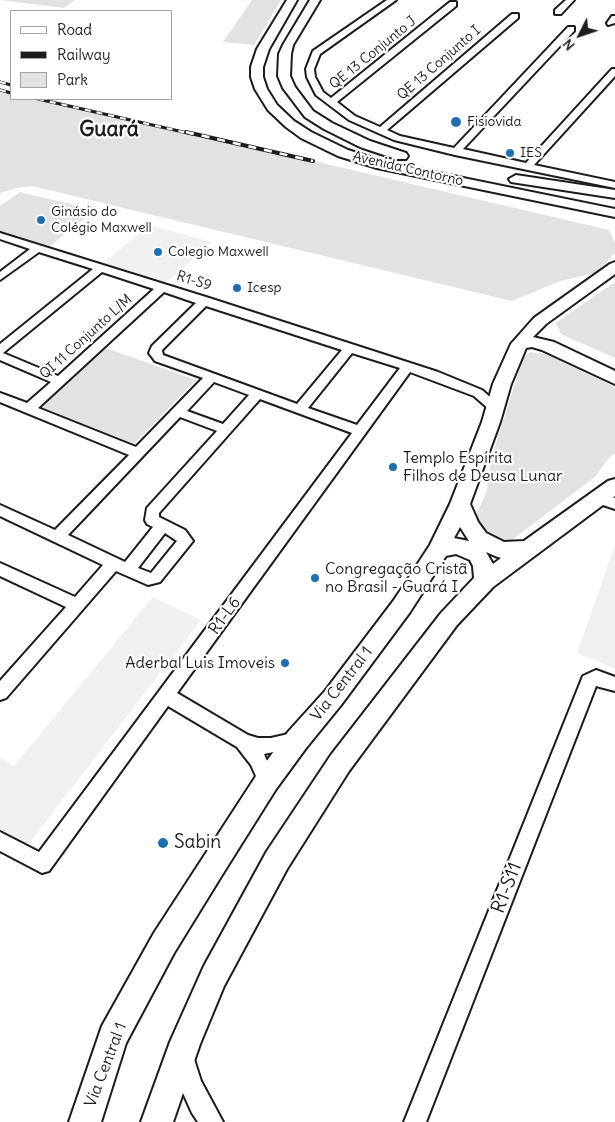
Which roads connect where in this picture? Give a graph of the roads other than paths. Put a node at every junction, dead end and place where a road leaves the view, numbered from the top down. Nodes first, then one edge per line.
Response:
1 (292, 0) edge
2 (315, 0) edge
3 (392, 0) edge
4 (570, 0) edge
5 (453, 4) dead end
6 (558, 12) dead end
7 (515, 16) dead end
8 (571, 29) dead end
9 (268, 42) junction
10 (288, 45) junction
11 (615, 71) edge
12 (332, 102) junction
13 (303, 108) junction
14 (274, 110) junction
15 (352, 118) junction
16 (328, 126) junction
17 (380, 132) junction
18 (365, 144) junction
19 (455, 152) junction
20 (343, 153) junction
21 (528, 166) junction
22 (610, 181) edge
23 (615, 194) edge
24 (592, 209) junction
25 (615, 213) edge
26 (615, 222) edge
27 (0, 236) edge
28 (38, 248) junction
29 (615, 267) edge
30 (101, 268) junction
31 (0, 277) edge
32 (163, 287) junction
33 (205, 300) junction
34 (540, 321) junction
35 (519, 344) junction
36 (350, 348) junction
37 (0, 350) edge
38 (0, 356) edge
39 (615, 364) edge
40 (408, 366) junction
41 (210, 378) junction
42 (615, 378) edge
43 (60, 381) junction
44 (502, 384) junction
45 (463, 386) junction
46 (257, 394) junction
47 (0, 397) edge
48 (495, 407) junction
49 (29, 409) junction
50 (300, 410) junction
51 (178, 412) junction
52 (225, 429) junction
53 (360, 431) junction
54 (138, 453) junction
55 (610, 496) edge
56 (460, 504) junction
57 (0, 510) edge
58 (163, 525) junction
59 (58, 536) junction
60 (439, 549) junction
61 (527, 549) junction
62 (121, 566) junction
63 (0, 569) edge
64 (485, 581) junction
65 (76, 605) junction
66 (615, 684) edge
67 (0, 693) edge
68 (167, 696) junction
69 (297, 740) junction
70 (243, 741) junction
71 (267, 781) junction
72 (0, 841) edge
73 (185, 1042) junction
74 (85, 1122) edge
75 (157, 1122) edge
76 (212, 1122) edge
77 (415, 1122) edge

1 - 9 main road, Avenida Contorno
2 - 10 main road, Avenida Contorno
3 - 12 street
4 - 6 street
5 - 12 street, QE 13 Conjunto J
7 - 17 street, QE 13 Conjunto I
8 - 19 street
9 - 10 main road
9 - 14 main road, Avenida Contorno
10 - 13 main road, Avenida Contorno
11 - 21 street
12 - 15 street
13 - 14 main road
13 - 16 main road, Avenida Contorno
14 - 20 main road, Avenida Contorno
15 - 16 street
15 - 17 street
16 - 18 main road, Avenida Contorno
17 - 19 street
18 - 20 main road
18 - 23 main road, Avenida Contorno
19 - 21 street
20 - 24 main road, Avenida Contorno
21 - 22 street
24 - 25 main road, Avenida Contorno
24 - 26 main road
27 - 28 street, R1-S9
28 - 30 street, R1-S9
28 - 31 street
29 - 34 main road, Via Central 1
30 - 32 street, R1-S9
30 - 37 street
32 - 33 street, R1-S9
32 - 43 street, QI 11 Conjunto L/M
33 - 36 street, R1-S9
33 - 41 street
34 - 35 main road, Via Central 1
34 - 39 main road
35 - 42 main road
35 - 44 main road, Via Central 1
36 - 40 street, R1-S9
36 - 50 street
38 - 43 street
40 - 45 street, R1-S9
40 - 53 street, R1-L6
41 - 46 street
41 - 51 street
43 - 49 street, QI 11 Conjunto L/M
44 - 45 street, R1-S9
44 - 48 main road, Via Central 1
45 - 48 street, R1-S9
46 - 50 street
46 - 52 street
47 - 49 street
48 - 56 main road, Via Central 1
49 - 54 street
50 - 53 street
51 - 52 street
51 - 54 street
52 - 58 street
53 - 68 street, R1-L6
54 - 59 street
55 - 61 main road
56 - 60 main road, Via Central 1
56 - 61 main road
57 - 59 street
58 - 62 street
58 - 62 street
59 - 62 street
60 - 64 main road
60 - 69 main road, Via Central 1
61 - 64 main road
62 - 65 street
63 - 65 street
64 - 73 main road
65 - 67 street
66 - 77 street, R1-S11
68 - 70 street
68 - 72 street, R1-L6
69 - 70 street
69 - 71 main road, Via Central 1
70 - 71 street
71 - 74 main road, Via Central 1
73 - 75 main road
73 - 76 street

